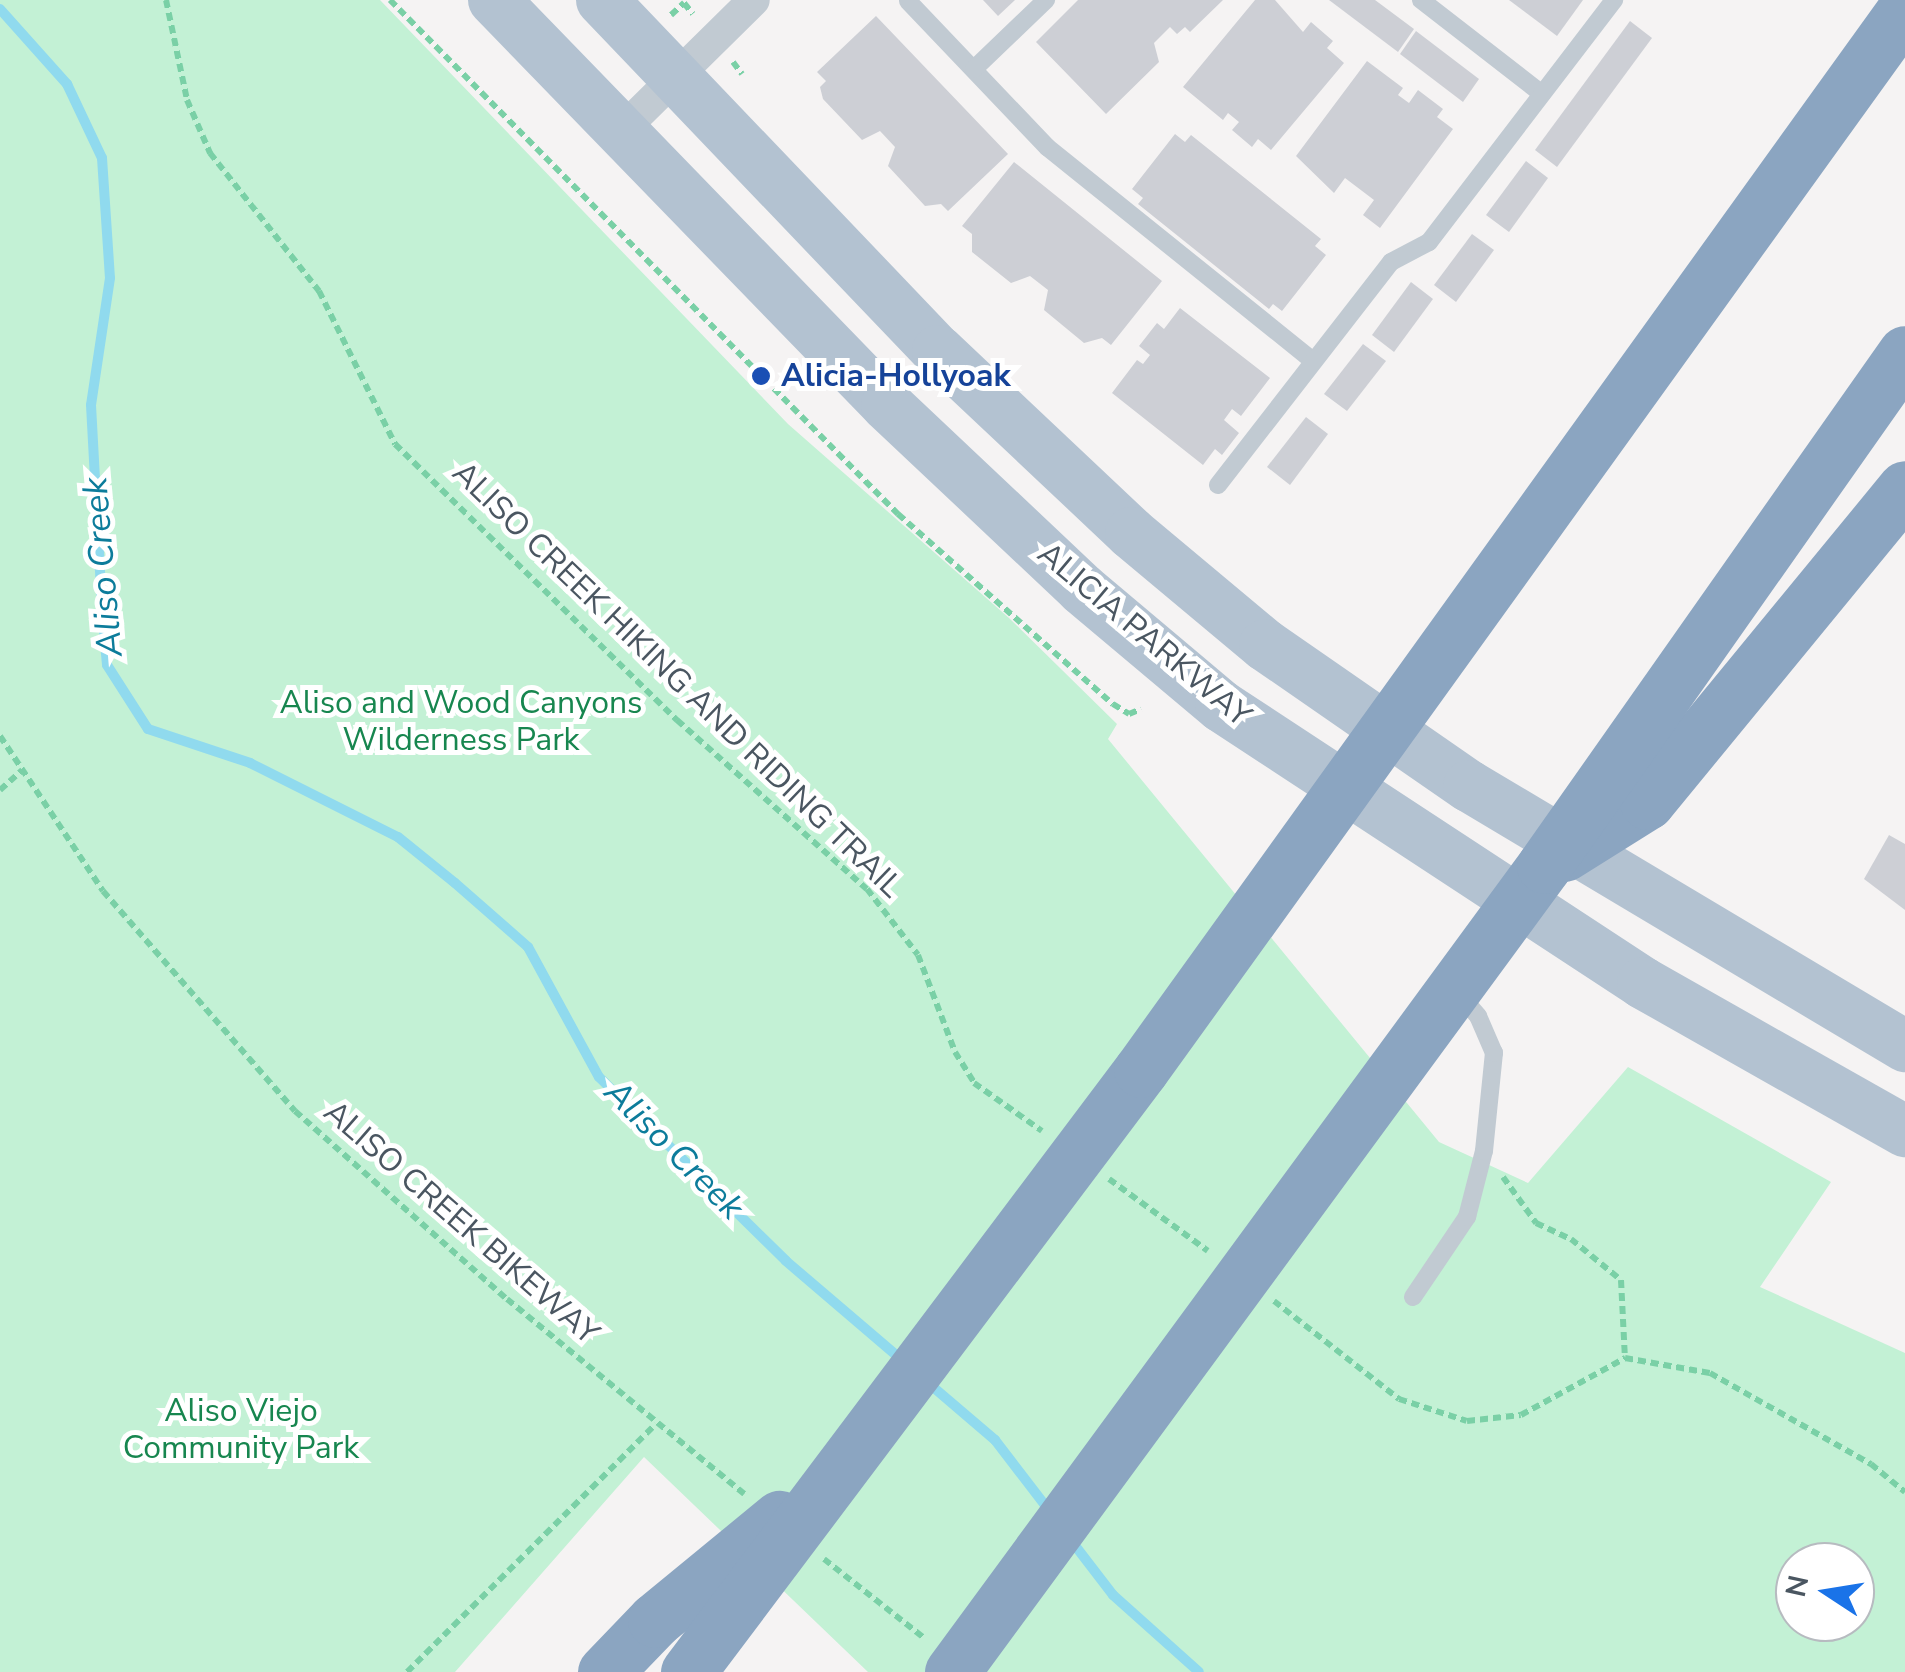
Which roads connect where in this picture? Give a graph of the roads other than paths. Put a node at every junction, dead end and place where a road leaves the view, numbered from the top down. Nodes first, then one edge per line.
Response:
1 (494, 0) edge
2 (602, 0) edge
3 (754, 0) edge
4 (1046, 0) edge
5 (1421, 0) edge
6 (1614, 0) edge
7 (1865, 0) edge
8 (908, 1) edge
9 (1905, 8) edge
10 (974, 69) junction
11 (674, 78) junction
12 (1542, 94) junction
13 (622, 130) junction
14 (1905, 353) edge
15 (1313, 361) junction
16 (1218, 484) dead end
17 (1905, 488) edge
18 (1530, 535) junction
19 (1544, 866) junction
20 (1455, 990) junction
21 (1905, 1046) edge
22 (1905, 1131) edge
23 (1413, 1297) dead end
24 (843, 1465) junction
25 (946, 1661) edge
26 (694, 1666) edge
27 (605, 1672) edge

1 - 13 main road, ALICIA PARKWAY
2 - 11 main road
3 - 11 street
4 - 10 lane
5 - 12 lane
6 - 12 lane
7 - 18 highway
8 - 10 lane
9 - 18 highway
10 - 15 lane
11 - 13 street
11 - 21 main road
12 - 15 lane
13 - 22 main road, ALICIA PARKWAY
14 - 19 highway
15 - 16 lane
17 - 19 highway
18 - 24 highway
19 - 20 highway
20 - 23 lane
20 - 25 highway
24 - 26 highway
24 - 27 highway

